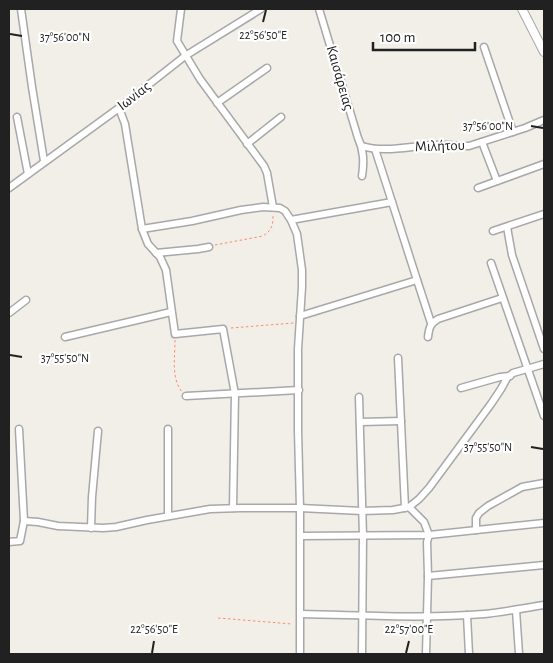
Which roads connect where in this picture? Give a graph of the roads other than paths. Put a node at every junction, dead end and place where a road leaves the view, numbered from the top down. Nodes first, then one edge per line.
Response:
1 (21, 9) edge
2 (180, 9) edge
3 (261, 9) edge
4 (319, 9) edge
5 (522, 9) edge
6 (484, 48) dead end
7 (544, 52) edge
8 (185, 56) junction
9 (267, 68) dead end
10 (217, 103) junction
11 (119, 108) junction
12 (17, 117) dead end
13 (281, 117) dead end
14 (544, 120) edge
15 (513, 132) junction
16 (482, 142) junction
17 (247, 144) junction
18 (362, 146) junction
19 (375, 149) junction
20 (44, 161) junction
21 (544, 164) edge
22 (28, 174) junction
23 (362, 176) dead end
24 (497, 181) junction
25 (9, 188) edge
26 (478, 188) dead end
27 (392, 202) junction
28 (273, 207) junction
29 (544, 216) edge
30 (291, 220) junction
31 (507, 227) junction
32 (142, 229) junction
33 (493, 231) dead end
34 (209, 247) road end
35 (156, 253) junction
36 (490, 263) dead end
37 (417, 280) junction
38 (502, 298) junction
39 (26, 300) dead end
40 (171, 312) junction
41 (9, 313) edge
42 (300, 319) junction
43 (431, 323) junction
44 (65, 337) dead end
45 (428, 337) dead end
46 (544, 349) edge
47 (398, 358) dead end
48 (544, 364) edge
49 (528, 368) junction
50 (510, 376) junction
51 (461, 388) dead end
52 (299, 390) junction
53 (235, 394) junction
54 (186, 396) road end
55 (359, 397) dead end
56 (544, 416) edge
57 (401, 421) junction
58 (360, 422) junction
59 (19, 429) dead end
60 (168, 430) dead end
61 (98, 431) dead end
62 (544, 483) edge
63 (407, 507) junction
64 (233, 508) junction
65 (300, 508) junction
66 (362, 511) junction
67 (168, 516) junction
68 (24, 521) junction
69 (544, 523) edge
70 (91, 528) junction
71 (476, 530) junction
72 (429, 535) junction
73 (301, 536) junction
74 (363, 536) junction
75 (9, 542) edge
76 (544, 565) edge
77 (428, 576) junction
78 (544, 605) edge
79 (516, 610) junction
80 (301, 614) junction
81 (363, 615) junction
82 (467, 615) junction
83 (427, 616) junction
84 (300, 654) edge
85 (362, 654) edge
86 (426, 654) edge
87 (469, 654) edge
88 (519, 654) edge

1 - 20 street
2 - 8 street
3 - 8 street, Ιωνίας
4 - 18 street, Καισάρειας
5 - 7 street
6 - 15 street
8 - 10 street
8 - 11 street, Ιωνίας
9 - 10 street
10 - 17 street
11 - 20 street, Ιωνίας
11 - 32 street
12 - 22 street
13 - 17 street
14 - 15 street, Μιλήτου
15 - 16 street, Μιλήτου
16 - 19 street, Μιλήτου
16 - 24 street
17 - 28 street
18 - 19 street, Μιλήτου
18 - 23 street, Καισάρειας
19 - 27 street
20 - 22 street, Ιωνίας
21 - 24 street
22 - 25 street, Ιωνίας
24 - 26 street
27 - 30 street
27 - 37 street
28 - 30 street
28 - 32 street
29 - 31 street
30 - 42 street
31 - 33 street
31 - 46 street
32 - 35 street
34 - 35 street
35 - 40 street
36 - 38 street
37 - 42 street
37 - 43 street
38 - 43 street
38 - 49 street
39 - 41 street
40 - 44 street
40 - 53 street
42 - 52 street
43 - 45 street
47 - 57 street
48 - 49 street
49 - 50 street
49 - 56 street
50 - 51 street
50 - 63 street
52 - 53 street
52 - 65 street
53 - 54 street
53 - 64 street
55 - 58 street
57 - 58 street
57 - 63 street
58 - 66 street
59 - 68 street
60 - 67 street
61 - 70 street
62 - 71 street
63 - 66 street
63 - 72 street
64 - 65 street
64 - 67 street
65 - 66 street
65 - 73 street
66 - 74 street
67 - 70 street
68 - 70 street
68 - 75 street
69 - 71 street
71 - 72 street
72 - 74 street
72 - 77 street
73 - 74 street
73 - 80 street
74 - 81 street
76 - 77 street
77 - 83 street
78 - 79 street
79 - 82 street
79 - 88 street
80 - 81 street
80 - 84 street
81 - 83 street
81 - 85 street
82 - 83 street
82 - 87 street
83 - 86 street

